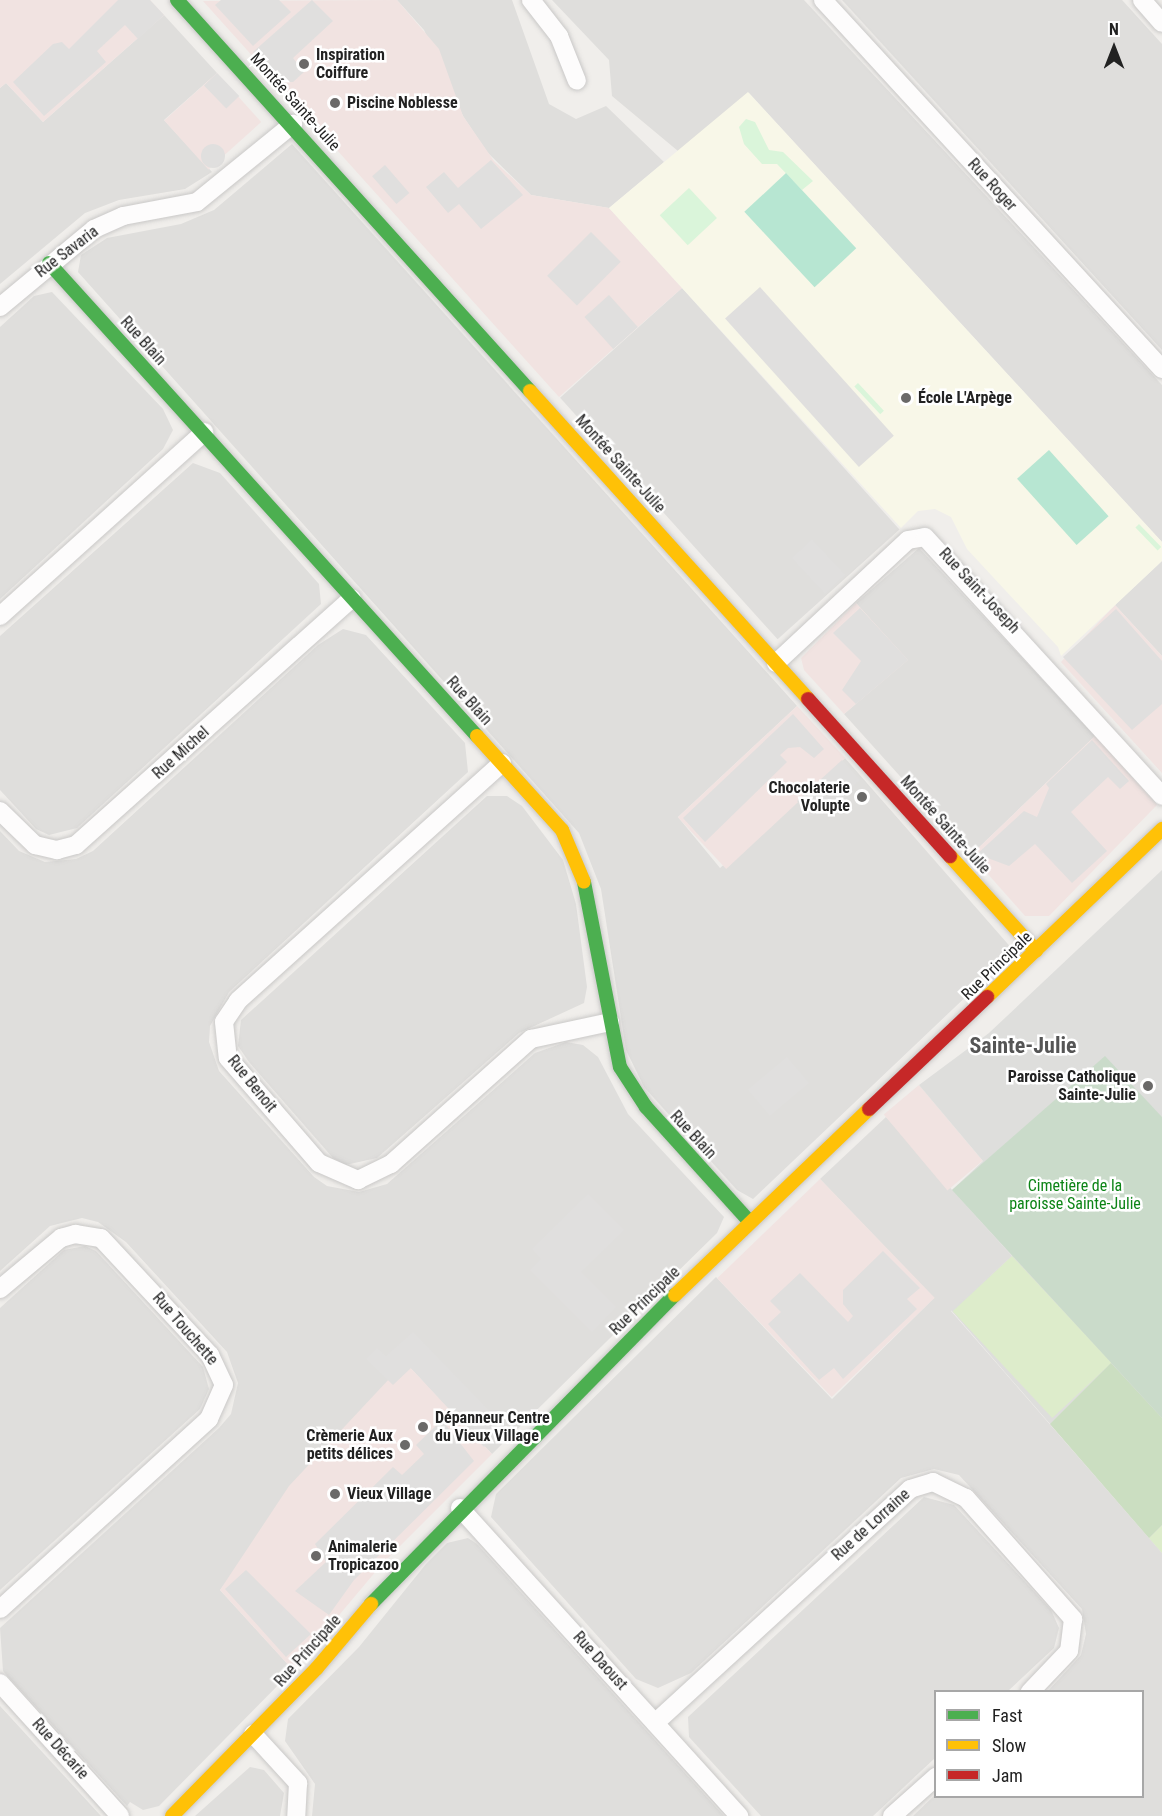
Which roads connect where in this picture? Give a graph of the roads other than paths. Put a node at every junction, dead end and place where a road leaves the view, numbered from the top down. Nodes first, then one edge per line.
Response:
1 (177, 0) edge
2 (531, 0) edge
3 (823, 0) edge
4 (1142, 0) edge
5 (1162, 23) edge
6 (578, 81) dead end
7 (293, 124) junction
8 (49, 263) junction
9 (0, 306) edge
10 (1162, 369) edge
11 (204, 432) junction
12 (352, 598) junction
13 (0, 616) edge
14 (776, 663) junction
15 (502, 763) junction
16 (1162, 796) edge
17 (0, 810) edge
18 (1162, 829) edge
19 (1036, 951) junction
20 (610, 1022) junction
21 (750, 1222) junction
22 (0, 1289) edge
23 (460, 1508) junction
24 (0, 1609) edge
25 (0, 1683) edge
26 (1032, 1690) edge
27 (655, 1723) junction
28 (253, 1734) junction
29 (934, 1779) edge
30 (120, 1816) edge
31 (172, 1816) edge
32 (296, 1816) edge
33 (739, 1816) edge
34 (892, 1816) edge

1 - 7 street, Montée Sainte-Julie
2 - 6 street
3 - 10 street, Rue Roger
4 - 5 street
7 - 8 street, Rue Savaria
7 - 14 street, Montée Sainte-Julie
8 - 9 street, Rue Savaria
8 - 11 street, Rue Blain
11 - 12 street, Rue Blain
11 - 13 street
12 - 15 street, Rue Blain
12 - 17 street, Rue Michel
14 - 16 street, Rue Saint-Joseph
14 - 19 street, Montée Sainte-Julie
15 - 20 street, Rue Blain
15 - 20 street, Rue Benoit
18 - 19 street, Rue Principale
19 - 21 street, Rue Principale
20 - 21 street, Rue Blain
21 - 23 street, Rue Principale
22 - 24 street, Rue Touchette
23 - 27 street, Rue Daoust
23 - 28 street, Rue Principale
25 - 30 street, Rue Décarie
26 - 27 street, Rue de Lorraine
27 - 33 street, Rue Daoust
28 - 31 street, Rue Principale
28 - 32 street
29 - 34 street

